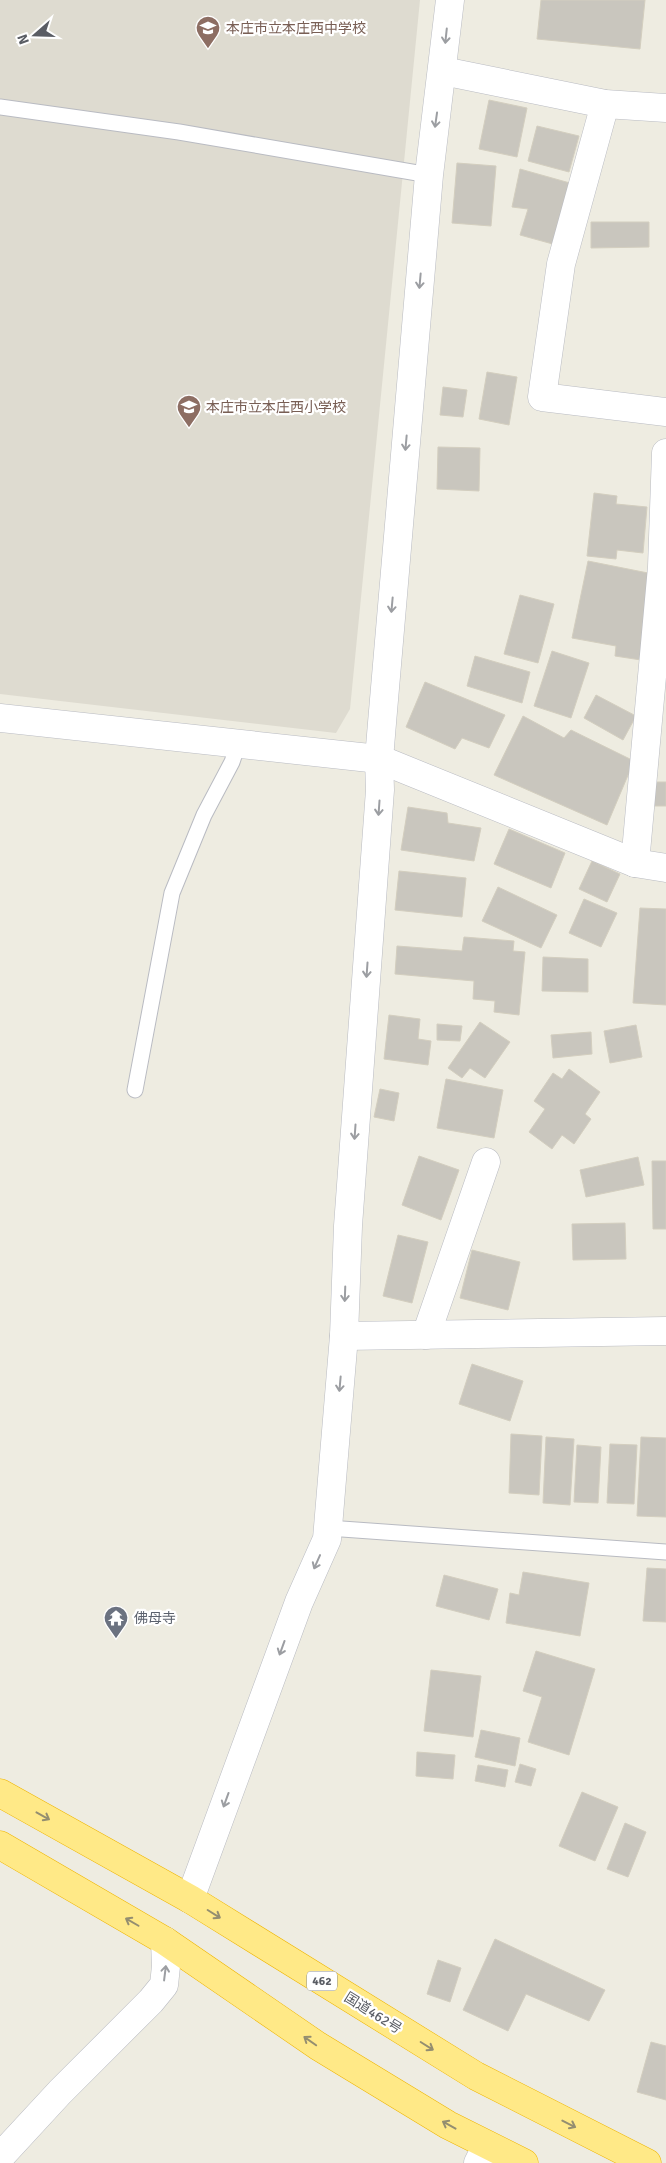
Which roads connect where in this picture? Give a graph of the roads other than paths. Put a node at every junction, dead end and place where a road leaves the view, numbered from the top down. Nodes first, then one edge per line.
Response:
1 (450, 0) edge
2 (443, 71) junction
3 (605, 104) junction
4 (0, 107) edge
5 (666, 108) edge
6 (429, 176) junction
7 (666, 412) edge
8 (666, 453) edge
9 (665, 514) edge
10 (0, 718) edge
11 (238, 744) junction
12 (379, 759) junction
13 (635, 863) junction
14 (666, 868) edge
15 (135, 1090) dead end
16 (486, 1162) dead end
17 (666, 1331) edge
18 (426, 1335) junction
19 (344, 1336) junction
20 (328, 1528) junction
21 (666, 1552) edge
22 (0, 1793) edge
23 (0, 1846) edge
24 (190, 1899) junction
25 (165, 1941) junction
26 (483, 2154) edge
27 (0, 2157) edge
28 (524, 2163) edge
29 (647, 2163) edge

1 -> 2 street
2 - 3 street
2 -> 6 street
3 - 5 street
3 - 7 street
4 - 6 lane
6 -> 12 street
8 - 9 street
9 - 13 street
10 - 11 street
11 - 12 street
11 - 15 lane
12 - 13 street
12 -> 19 street
13 - 14 street
16 - 18 street
17 - 18 street
18 - 19 street
19 -> 20 street
20 - 21 lane
20 -> 24 street
22 -> 24 highway, 国道462号 / 462
25 -> 23 highway
24 -> 29 highway, 国道462号 / 462
26 -> 25 highway
27 -> 25 street
26 - 28 highway

